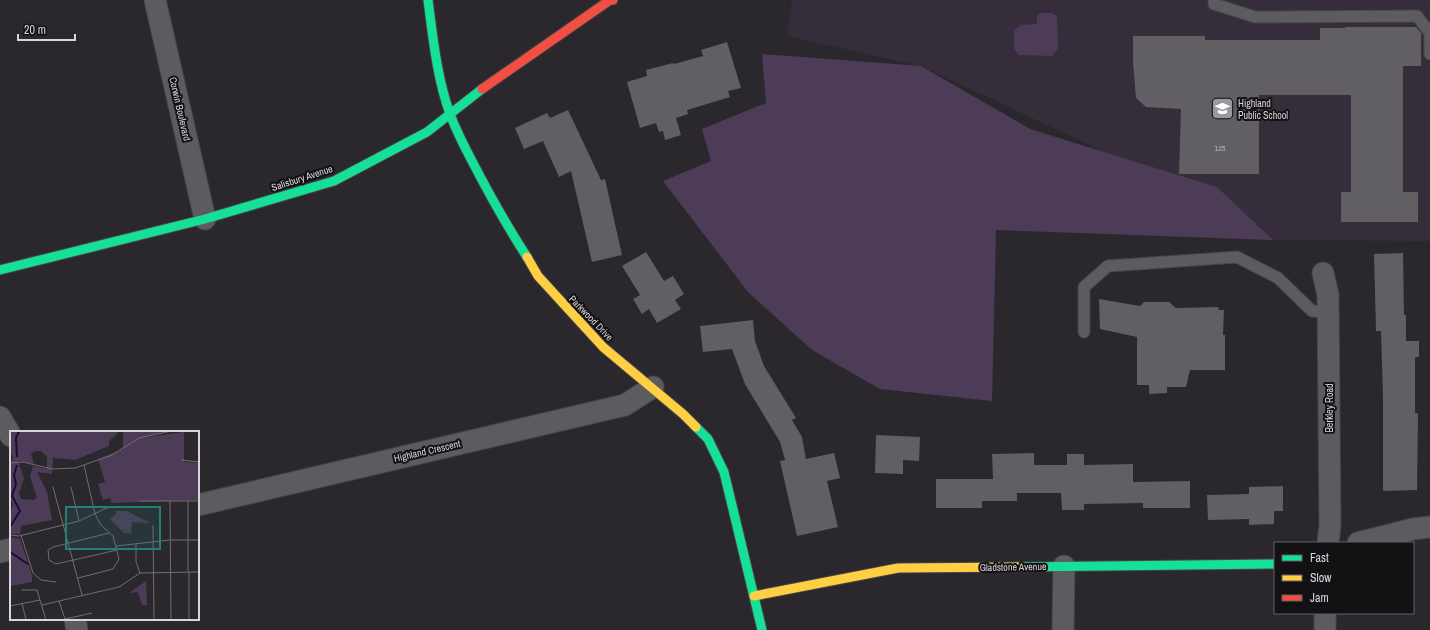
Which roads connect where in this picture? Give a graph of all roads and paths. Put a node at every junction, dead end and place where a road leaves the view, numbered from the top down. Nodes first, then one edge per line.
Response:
1 (155, 0) edge
2 (428, 0) edge
3 (613, 0) edge
4 (1214, 0) edge
5 (1430, 54) edge
6 (450, 114) junction
7 (205, 219) junction
8 (0, 270) edge
9 (1324, 273) dead end
10 (1328, 312) junction
11 (1084, 332) dead end
12 (653, 387) junction
13 (0, 417) edge
14 (10, 434) edge
15 (199, 505) edge
16 (1430, 527) edge
17 (1328, 542) edge
18 (1362, 542) edge
19 (10, 549) edge
20 (0, 552) edge
21 (1274, 564) edge
22 (1064, 566) junction
23 (754, 596) junction
24 (1325, 614) edge
25 (75, 620) edge
26 (77, 630) edge
27 (762, 630) edge
28 (1063, 630) edge
29 (1325, 630) edge

1 - 7 street, Corwin Boulevard
2 - 6 street, Parkwood Drive
3 - 6 street, Salisbury Avenue
4 - 5 lane
6 - 7 street, Salisbury Avenue
6 - 12 street, Parkwood Drive
7 - 8 street, Salisbury Avenue
9 - 10 street, Berkley Road
10 - 11 lane
10 - 17 street, Berkley Road
12 - 15 street, Highland Crescent
12 - 23 street, Parkwood Drive
13 - 14 street
16 - 18 street
19 - 20 street
21 - 22 street, Gladstone Avenue
22 - 23 street, Gladstone Avenue
22 - 28 street
23 - 27 street, Parkwood Drive
24 - 29 street
25 - 26 street

